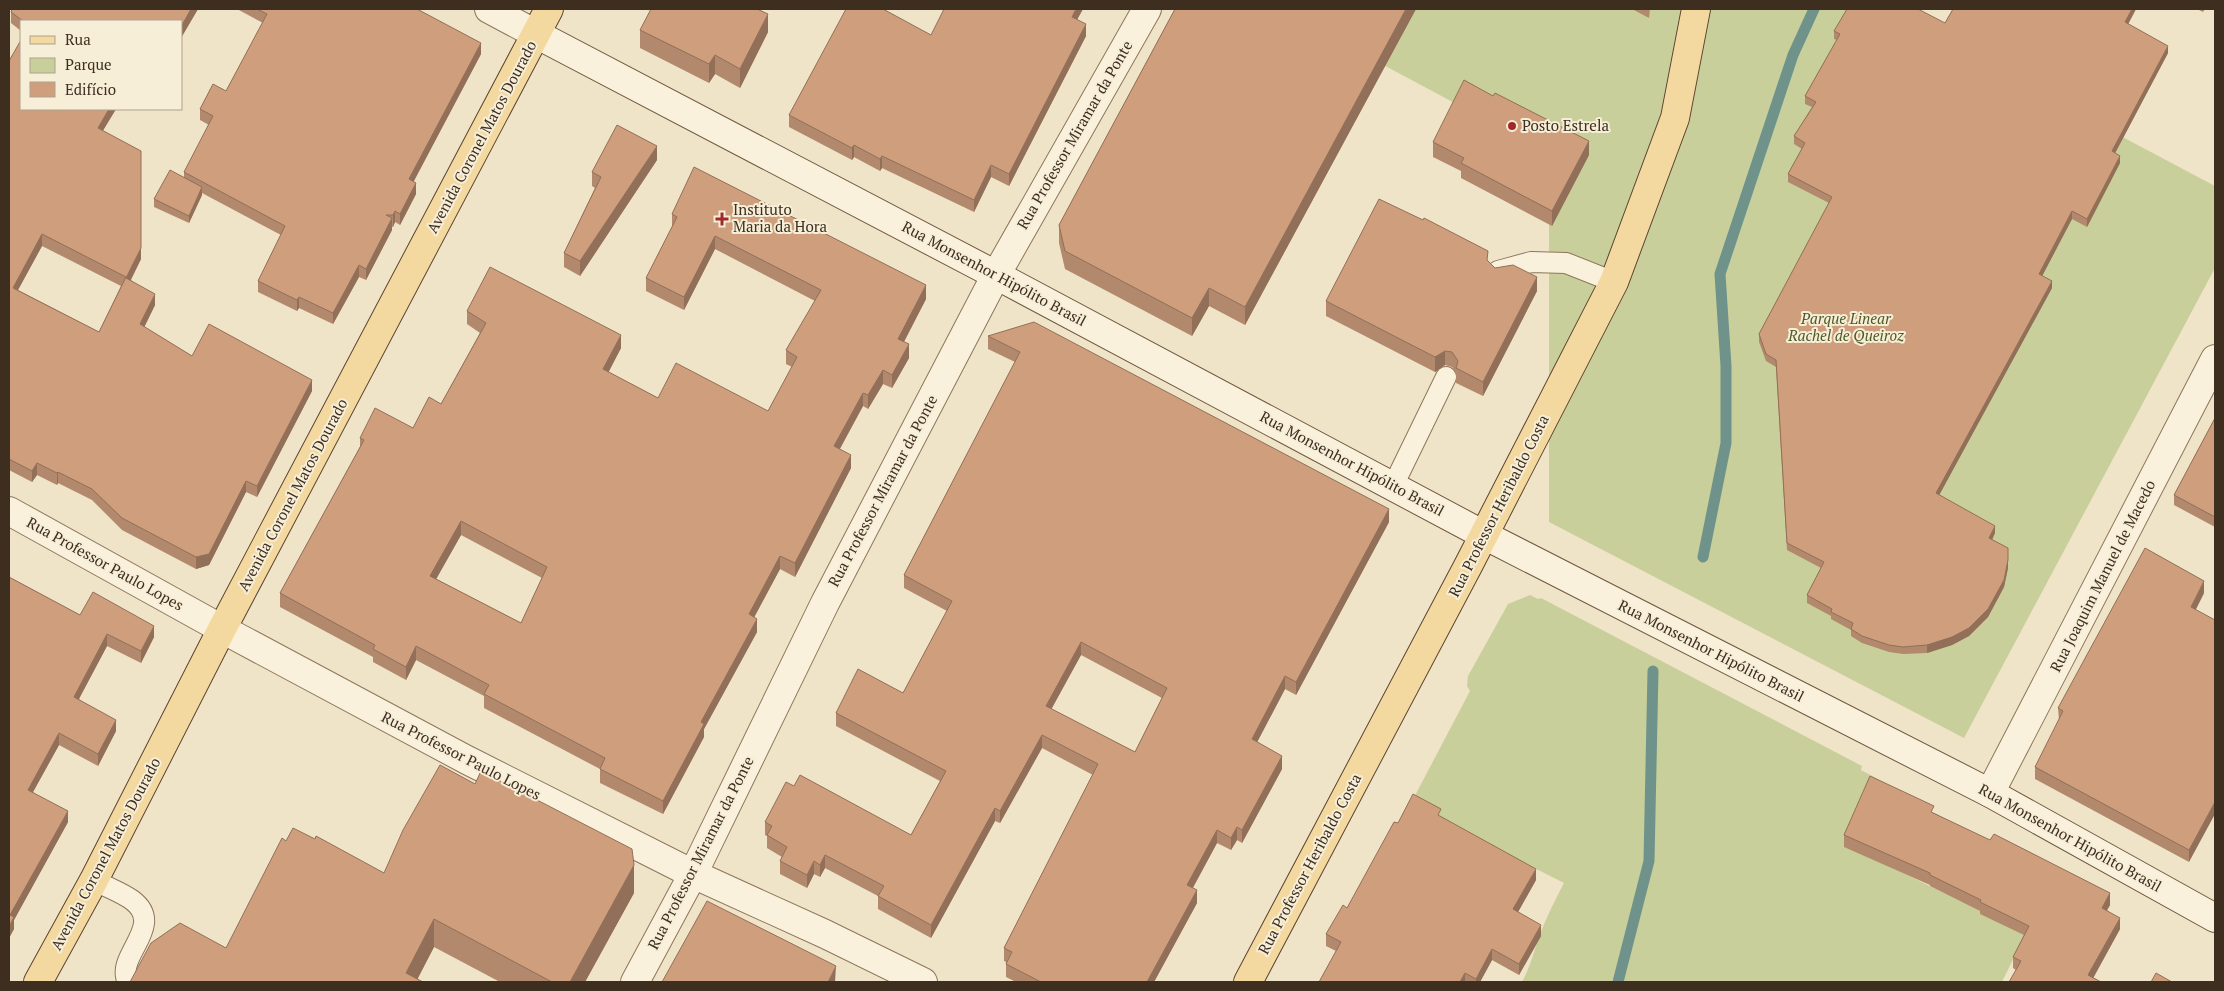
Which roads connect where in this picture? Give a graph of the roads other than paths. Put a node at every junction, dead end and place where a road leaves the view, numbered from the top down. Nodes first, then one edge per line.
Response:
1 (489, 9) edge
2 (549, 9) edge
3 (1147, 9) edge
4 (1696, 9) edge
5 (536, 34) junction
6 (1498, 271) edge
7 (996, 275) junction
8 (1614, 282) junction
9 (2215, 359) edge
10 (1446, 377) dead end
11 (1393, 486) junction
12 (9, 511) edge
13 (1484, 535) junction
14 (222, 629) junction
15 (1990, 792) junction
16 (692, 874) junction
17 (94, 880) junction
18 (2215, 918) edge
19 (38, 982) edge
20 (128, 982) edge
21 (635, 982) edge
22 (923, 982) edge
23 (1248, 982) edge

1 - 5 street, Rua Monsenhor Hipólito Brasil
2 - 5 main road, Avenida Coronel Matos Dourado
3 - 7 street, Rua Professor Miramar da Ponte
4 - 8 main road, Rua Professor Heribaldo Costa
5 - 7 street, Rua Monsenhor Hipólito Brasil
5 - 14 main road, Avenida Coronel Matos Dourado
6 - 8 lane
7 - 11 street, Rua Monsenhor Hipólito Brasil
7 - 16 street, Rua Professor Miramar da Ponte
8 - 13 main road, Rua Professor Heribaldo Costa
9 - 15 street, Rua Joaquim Manuel de Macedo
10 - 11 lane
11 - 13 street, Rua Monsenhor Hipólito Brasil
12 - 14 street, Rua Professor Paulo Lopes
13 - 15 street, Rua Monsenhor Hipólito Brasil
13 - 23 main road, Rua Professor Heribaldo Costa
14 - 16 street, Rua Professor Paulo Lopes
14 - 17 main road, Avenida Coronel Matos Dourado
15 - 18 street, Rua Monsenhor Hipólito Brasil
16 - 21 street, Rua Professor Miramar da Ponte
16 - 22 street, Rua Professor Paulo Lopes
17 - 19 main road, Avenida Coronel Matos Dourado
17 - 20 lane

